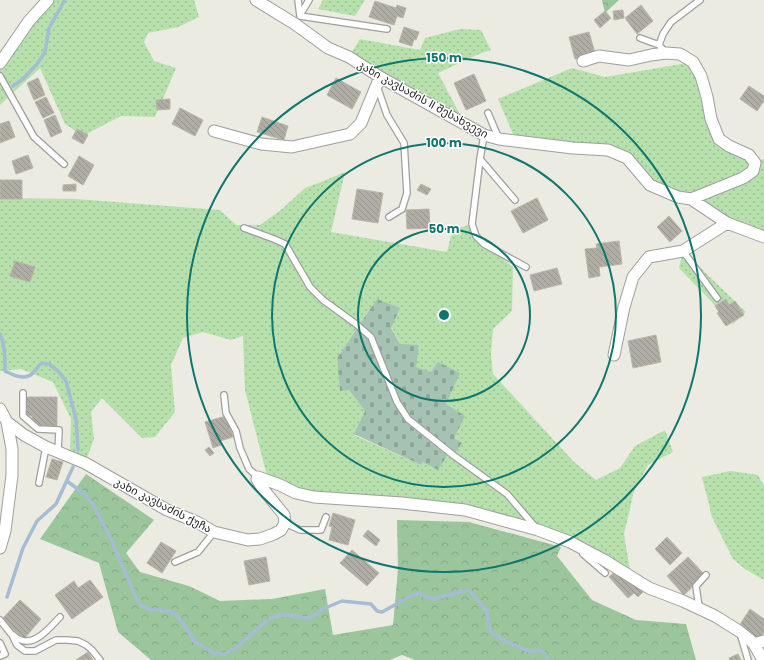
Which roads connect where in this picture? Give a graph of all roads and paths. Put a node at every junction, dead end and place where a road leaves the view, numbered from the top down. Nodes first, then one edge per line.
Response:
1 (48, 0) edge
2 (256, 0) edge
3 (298, 0) edge
4 (309, 0) edge
5 (700, 0) edge
6 (297, 20) junction
7 (388, 29) dead end
8 (640, 38) dead end
9 (662, 49) junction
10 (583, 61) dead end
11 (0, 63) edge
12 (0, 76) edge
13 (379, 81) junction
14 (488, 113) dead end
15 (214, 132) dead end
16 (484, 135) junction
17 (499, 139) junction
18 (480, 159) junction
19 (759, 161) edge
20 (64, 164) dead end
21 (691, 199) junction
22 (515, 200) dead end
23 (389, 217) dead end
24 (727, 223) junction
25 (244, 228) dead end
26 (764, 238) edge
27 (683, 251) junction
28 (526, 267) dead end
29 (717, 298) dead end
30 (614, 355) dead end
31 (23, 393) dead end
32 (224, 395) dead end
33 (0, 409) edge
34 (7, 422) junction
35 (46, 447) junction
36 (58, 452) junction
37 (258, 477) junction
38 (39, 483) dead end
39 (326, 516) dead end
40 (285, 523) junction
41 (538, 530) junction
42 (214, 532) junction
43 (570, 542) junction
44 (0, 548) edge
45 (175, 562) dead end
46 (605, 574) dead end
47 (706, 575) dead end
48 (699, 607) junction
49 (60, 617) dead end
50 (0, 620) edge
51 (740, 631) junction
52 (12, 635) junction
53 (0, 643) edge
54 (759, 643) edge
55 (0, 656) edge
56 (100, 660) edge
57 (748, 660) edge
58 (763, 660) edge

1 - 11 street
2 - 6 street, კახი კავსაძის II შესახვევი
3 - 6 lane
4 - 6 lane
5 - 9 lane
6 - 7 lane
6 - 13 street, კახი კავსაძის II შესახვევი
8 - 9 lane
9 - 10 street
9 - 19 street
12 - 20 lane
13 - 15 street
13 - 16 street, კახი კავსაძის II შესახვევი
13 - 23 lane
14 - 17 lane
16 - 17 street, კახი კავსაძის II შესახვევი
16 - 18 lane
17 - 21 street, კახი კავსაძის II შესახვევი
18 - 22 lane
18 - 28 lane
19 - 21 street
21 - 24 street, კახი კავსაძის II შესახვევი
24 - 26 street, კახი კავსაძის II შესახვევი
24 - 27 street
25 - 41 lane
27 - 29 lane
27 - 30 street
31 - 36 lane
32 - 37 lane
33 - 34 street, კახი კავსაძის ქუჩა
34 - 35 street, კახი კავსაძის ქუჩა
34 - 44 street, კახი კავსაძის ქუჩა
35 - 36 street, კახი კავსაძის ქუჩა
35 - 38 lane
36 - 42 street, კახი კავსაძის ქუჩა
37 - 40 street
37 - 41 street
39 - 40 lane
40 - 42 street, კახი კავსაძის ქუჩა
41 - 43 street
42 - 45 lane
43 - 46 lane
43 - 48 street
47 - 48 lane
48 - 51 street
49 - 52 lane
50 - 52 lane
51 - 54 street
51 - 57 lane
52 - 56 lane
53 - 55 lane
54 - 58 street

